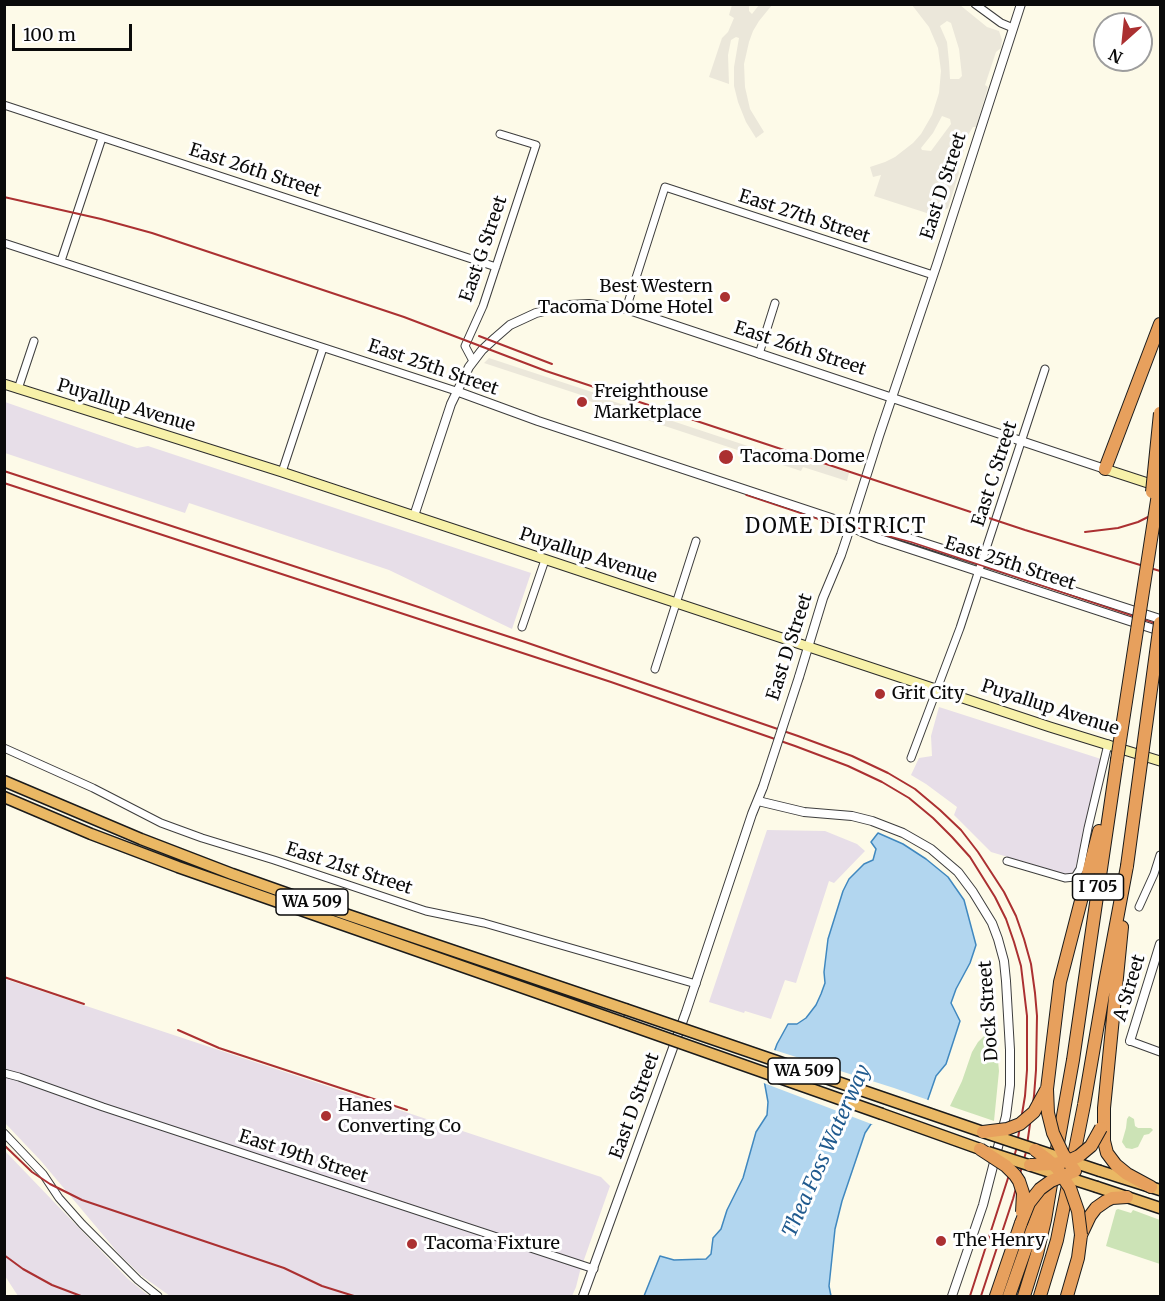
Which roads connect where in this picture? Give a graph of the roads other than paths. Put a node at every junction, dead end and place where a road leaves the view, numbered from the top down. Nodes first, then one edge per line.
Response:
1 (975, 4) edge
2 (1021, 4) edge
3 (1013, 28) junction
4 (4, 105) edge
5 (500, 134) dead end
6 (102, 138) junction
7 (4, 243) edge
8 (61, 261) junction
9 (496, 267) junction
10 (933, 275) junction
11 (775, 303) dead end
12 (626, 309) junction
13 (1161, 315) edge
14 (1161, 324) edge
15 (34, 341) dead end
16 (1152, 346) junction
17 (323, 348) junction
18 (759, 354) junction
19 (473, 361) junction
20 (1045, 369) dead end
21 (4, 384) edge
22 (18, 389) junction
23 (456, 392) junction
24 (892, 397) junction
25 (1161, 413) edge
26 (1022, 440) junction
27 (1108, 470) junction
28 (282, 472) junction
29 (1161, 481) edge
30 (1161, 487) edge
31 (414, 516) junction
32 (850, 526) junction
33 (696, 541) dead end
34 (545, 560) junction
35 (982, 560) junction
36 (979, 570) junction
37 (1144, 583) junction
38 (676, 602) junction
39 (1161, 621) edge
40 (522, 627) dead end
41 (1161, 631) edge
42 (808, 646) junction
43 (655, 669) dead end
44 (938, 689) junction
45 (1108, 744) junction
46 (4, 748) edge
47 (911, 758) dead end
48 (1117, 760) junction
49 (1161, 761) edge
50 (4, 781) edge
51 (5, 797) edge
52 (758, 801) junction
53 (1161, 855) edge
54 (1007, 861) dead end
55 (1139, 907) dead end
56 (1161, 944) edge
57 (696, 984) junction
58 (1111, 984) junction
59 (1130, 1041) joint
60 (1161, 1052) edge
61 (4, 1073) edge
62 (1047, 1089) junction
63 (1102, 1128) junction
64 (983, 1132) junction
65 (4, 1133) edge
66 (1058, 1143) junction
67 (980, 1149) junction
68 (1035, 1150) junction
69 (1054, 1164) junction
70 (1030, 1166) junction
71 (1068, 1169) junction
72 (1100, 1171) joint
73 (1097, 1187) joint
74 (1156, 1189) edge
75 (1132, 1198) junction
76 (1161, 1208) edge
77 (1161, 1213) edge
78 (1021, 1223) junction
79 (1081, 1235) junction
80 (594, 1269) junction
81 (158, 1296) edge
82 (583, 1296) edge
83 (952, 1296) edge
84 (996, 1296) edge
85 (1009, 1296) edge
86 (1024, 1296) edge
87 (1040, 1296) edge
88 (1067, 1296) edge

1 - 3 street
2 - 3 street, East D Street
3 - 10 street, East D Street
4 - 6 street, East 26th Street
5 - 9 street, East G Street
6 - 8 street
6 - 9 street, East 26th Street
7 - 8 street, East 25th Street
8 - 17 street, East 25th Street
9 - 19 street, East G Street
10 - 12 street, East 27th Street
10 - 24 street, East D Street
11 - 18 street
12 - 18 street, East 26th Street
12 - 19 street, East 26th Street
13 - 16 highway
14 - 16 highway
15 - 22 street
16 - 27 highway
17 - 23 street, East 25th Street
17 - 28 street
18 - 24 street, East 26th Street
19 - 23 street, East 26th Street
20 - 26 street, East C Street
21 - 22 main road, Puyallup Avenue
22 - 28 main road, Puyallup Avenue
23 - 31 street
23 - 32 street, East 25th Street
24 - 26 street, East 26th Street
24 - 32 street, East D Street
25 - 37 highway, I 705, bridge
26 - 27 street, East 26th Street
26 - 35 street, East C Street
27 - 30 main road, East 26th Street
28 - 31 main road, Puyallup Avenue
29 - 37 highway, bridge
31 - 34 main road, Puyallup Avenue
32 - 35 street, East 25th Street
32 - 36 street, East 25th Street
32 - 42 street, East D Street
33 - 38 street
34 - 38 main road, Puyallup Avenue
34 - 40 street
35 - 36 street, East C Street
35 - 39 street, East 25th Street
36 - 41 street, East 25th Street
36 - 44 street, East C Street
37 - 48 highway, I 705, bridge
38 - 42 main road, Puyallup Avenue
38 - 43 street
39 - 58 highway, I 705, bridge
42 - 44 main road, Puyallup Avenue
42 - 52 street, East D Street, bridge
44 - 45 main road, Puyallup Avenue
44 - 47 street, East C Street
45 - 49 main road, Puyallup Avenue
45 - 54 street
46 - 57 street, East 21st Street
48 - 62 highway
48 - 66 highway, I 705
50 - 64 highway, WA 509, bridge
51 - 67 highway, WA 509, bridge
52 - 57 street, East D Street
52 - 83 street, Dock Street
53 - 55 street
56 - 59 street, A Street
57 - 80 street, East D Street
58 - 63 highway
58 - 87 highway
59 - 60 street
61 - 80 street, East 19th Street
62 - 64 highway, bridge
62 - 71 highway, bridge
63 - 71 highway, bridge
63 - 74 highway
64 - 68 highway, WA 509, bridge
65 - 81 street
66 - 85 highway, I 705
66 - 86 highway
67 - 70 highway, WA 509, bridge
67 - 78 highway, bridge
68 - 69 highway, bridge
68 - 71 highway, WA 509, bridge
69 - 70 highway, bridge
69 - 71 highway, bridge
70 - 71 highway, WA 509, bridge
71 - 72 highway, bridge
71 - 73 highway, bridge
71 - 78 highway, bridge
71 - 79 highway, bridge
72 - 74 highway
73 - 75 highway
75 - 76 highway
75 - 77 highway
75 - 79 highway
78 - 84 highway
79 - 88 highway
80 - 82 street, East D Street

